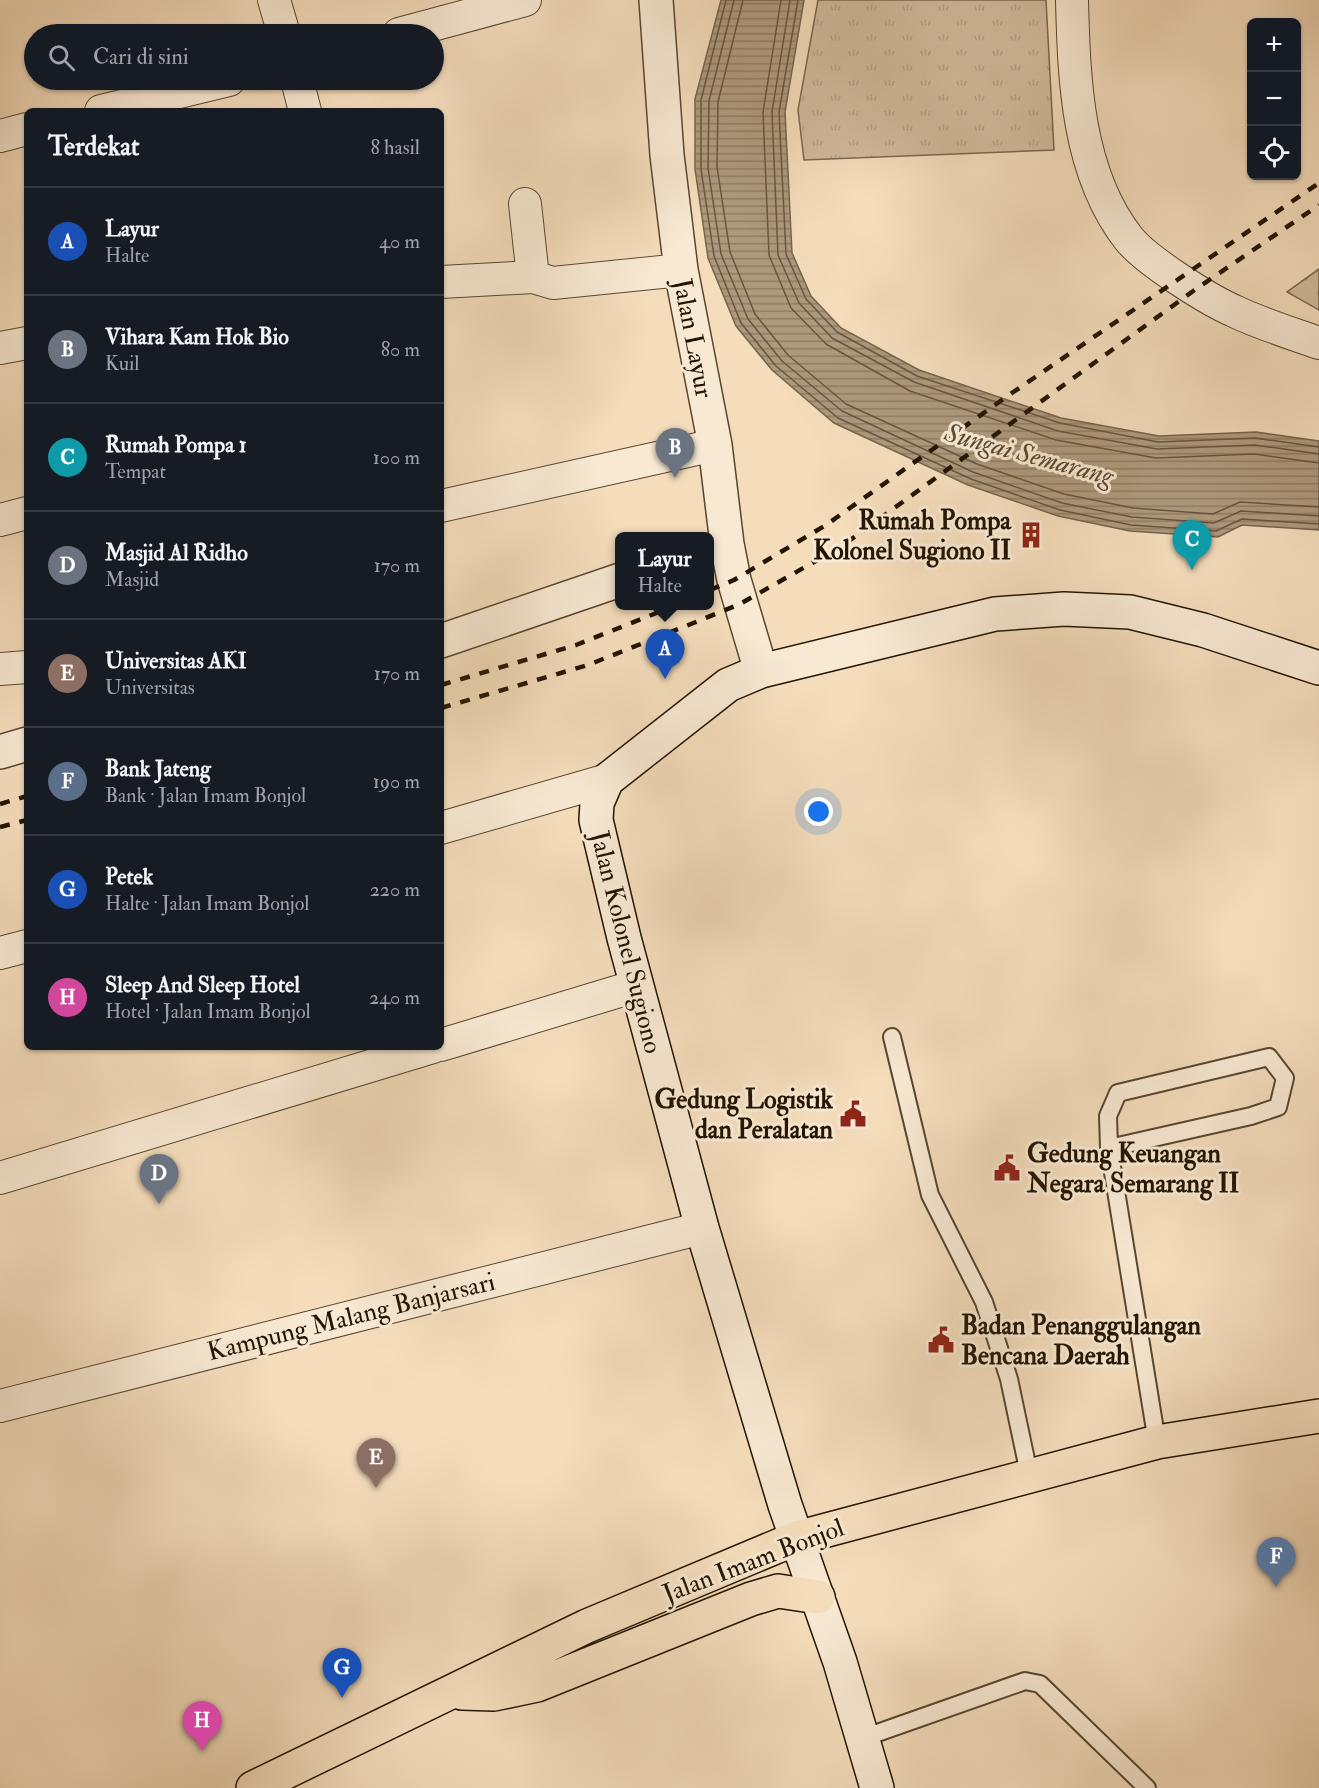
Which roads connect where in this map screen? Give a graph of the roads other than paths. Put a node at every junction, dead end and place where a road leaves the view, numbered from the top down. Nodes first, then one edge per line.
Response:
1 (274, 0) edge
2 (525, 0) edge
3 (656, 0) edge
4 (1072, 0) edge
5 (281, 24) edge
6 (436, 24) edge
7 (188, 90) edge
8 (299, 90) edge
9 (113, 108) edge
10 (303, 108) edge
11 (24, 130) edge
12 (0, 136) edge
13 (525, 204) dead end
14 (681, 270) junction
15 (533, 277) junction
16 (444, 282) edge
17 (1319, 343) edge
18 (24, 344) edge
19 (0, 348) edge
20 (715, 445) junction
21 (444, 505) edge
22 (24, 514) edge
23 (0, 520) edge
24 (718, 547) edge
25 (615, 582) edge
26 (444, 640) edge
27 (24, 667) edge
28 (1319, 668) edge
29 (0, 669) edge
30 (761, 670) junction
31 (24, 745) edge
32 (0, 752) edge
33 (607, 780) junction
34 (444, 827) edge
35 (24, 947) edge
36 (0, 953) edge
37 (636, 986) junction
38 (892, 1037) dead end
39 (444, 1044) edge
40 (423, 1050) edge
41 (1109, 1148) junction
42 (0, 1178) edge
43 (702, 1228) junction
44 (0, 1406) edge
45 (1319, 1416) edge
46 (1157, 1442) junction
47 (1029, 1474) junction
48 (797, 1538) junction
49 (818, 1597) junction
50 (454, 1693) junction
51 (863, 1738) junction
52 (293, 1780) edge
53 (253, 1788) edge
54 (877, 1788) edge
55 (1147, 1788) edge

1 - 5 street
2 - 6 street
3 - 14 main road, Jalan Layur
4 - 17 street
7 - 9 street
8 - 10 street
11 - 12 street
13 - 15 street
14 - 15 street
14 - 20 main road, Jalan Layur
15 - 16 street
18 - 19 street
20 - 21 street
20 - 24 main road, Jalan Layur
22 - 23 street
24 - 30 main road, Jalan Layur
25 - 26 main road
27 - 29 street
28 - 30 main road
30 - 33 main road
31 - 32 main road
33 - 34 street
33 - 37 main road, Jalan Kolonel Sugiono
35 - 36 street
37 - 39 street
37 - 43 main road, Jalan Kolonel Sugiono
38 - 47 lane
40 - 42 street
41 - 41 lane
41 - 46 lane
43 - 44 street, Kampung Malang Banjarsari
43 - 48 main road, Jalan Kolonel Sugiono
45 - 46 main road, Jalan Imam Bonjol
46 - 47 main road, Jalan Imam Bonjol
47 - 48 main road, Jalan Imam Bonjol
48 - 49 main road, Jalan Kolonel Sugiono
48 - 50 main road, Jalan Imam Bonjol
49 - 50 main road
49 - 51 main road, Jalan Kolonel Sugiono
50 - 52 main road, Jalan Imam Bonjol
51 - 54 main road, Jalan Kolonel Sugiono
51 - 55 lane
52 - 53 main road, Jalan Imam Bonjol

